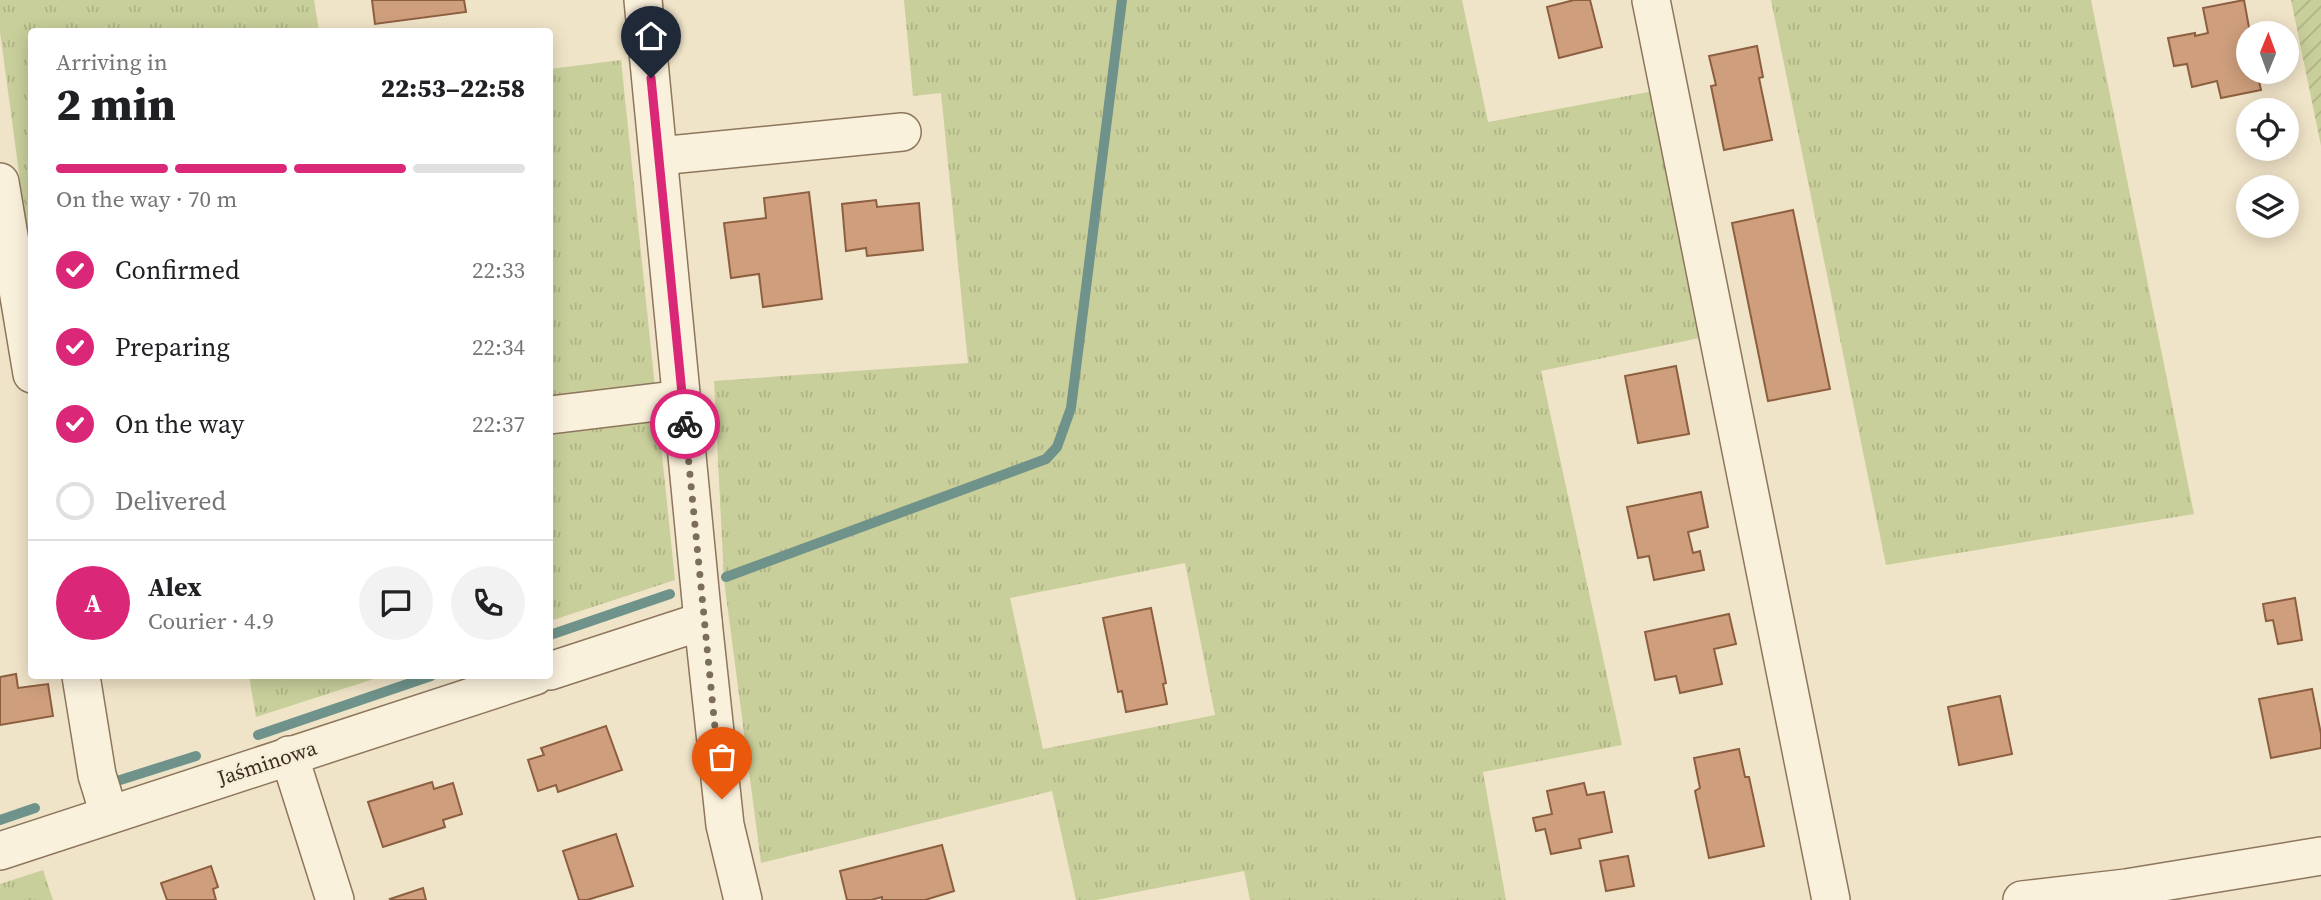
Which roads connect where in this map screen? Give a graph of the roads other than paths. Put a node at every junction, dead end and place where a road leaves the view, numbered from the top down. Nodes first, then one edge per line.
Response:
1 (643, 0) edge
2 (1651, 0) edge
3 (902, 132) dead end
4 (659, 156) junction
5 (0, 182) edge
6 (28, 350) edge
7 (682, 399) junction
8 (553, 415) edge
9 (703, 621) junction
10 (553, 670) edge
11 (81, 679) edge
12 (526, 679) edge
13 (289, 755) junction
14 (109, 814) junction
15 (0, 851) edge
16 (2321, 856) edge
17 (2138, 892) edge
18 (335, 900) edge
19 (743, 900) edge
20 (1831, 900) edge
21 (2022, 900) edge

1 - 4 street
2 - 20 street
3 - 4 street
4 - 7 street
5 - 6 street
7 - 8 street
7 - 9 street
9 - 10 street
9 - 19 street
11 - 14 street
12 - 13 street, Jaśminowa
13 - 14 street, Jaśminowa
13 - 18 street
14 - 15 street, Jaśminowa
16 - 17 street
17 - 21 street

